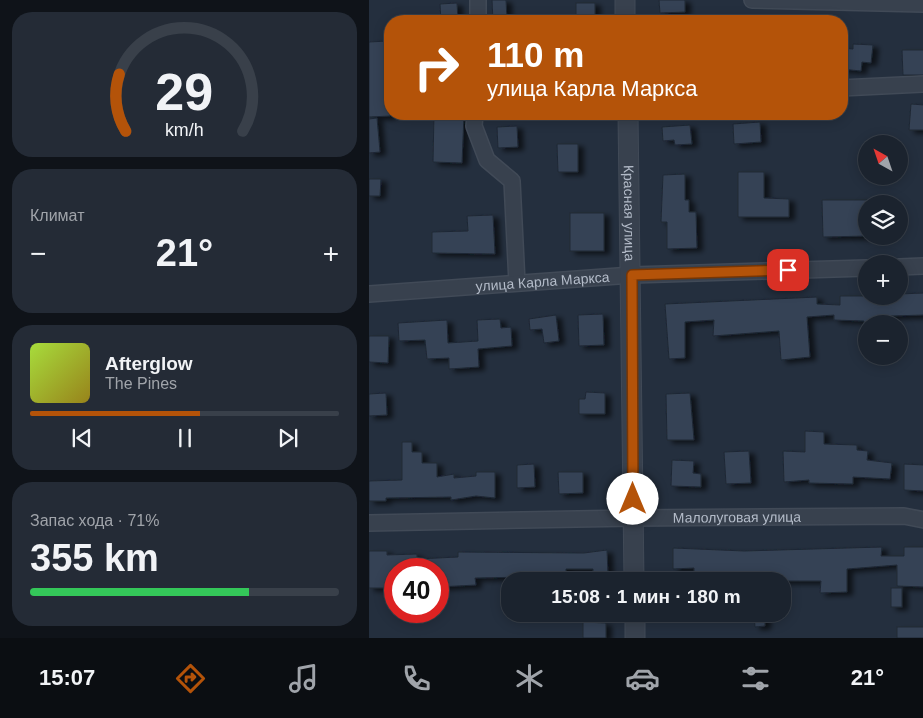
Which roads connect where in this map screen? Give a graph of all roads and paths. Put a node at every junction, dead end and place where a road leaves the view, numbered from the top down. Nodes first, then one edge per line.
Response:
1 (477, 0) edge
2 (625, 0) edge
3 (752, 0) edge
4 (923, 4) edge
5 (478, 15) edge
6 (625, 15) edge
7 (923, 84) edge
8 (848, 88) edge
9 (474, 120) edge
10 (628, 120) edge
11 (923, 266) edge
12 (908, 267) edge
13 (858, 268) edge
14 (632, 275) junction
15 (517, 283) junction
16 (369, 294) edge
17 (633, 518) junction
18 (923, 520) edge
19 (369, 523) edge
20 (634, 572) edge
21 (635, 622) edge
22 (635, 638) edge

1 - 5 street
2 - 6 street
3 - 4 street
7 - 8 street
9 - 15 street
10 - 14 street, Красная улица
11 - 12 street
13 - 14 street, улица Карла Маркса
14 - 15 street, улица Карла Маркса
14 - 17 street, Красная улица
15 - 16 street, улица Карла Маркса
17 - 18 street, Малолуговая улица
17 - 19 street, Малолуговая улица
17 - 20 street, Красная улица
21 - 22 street

